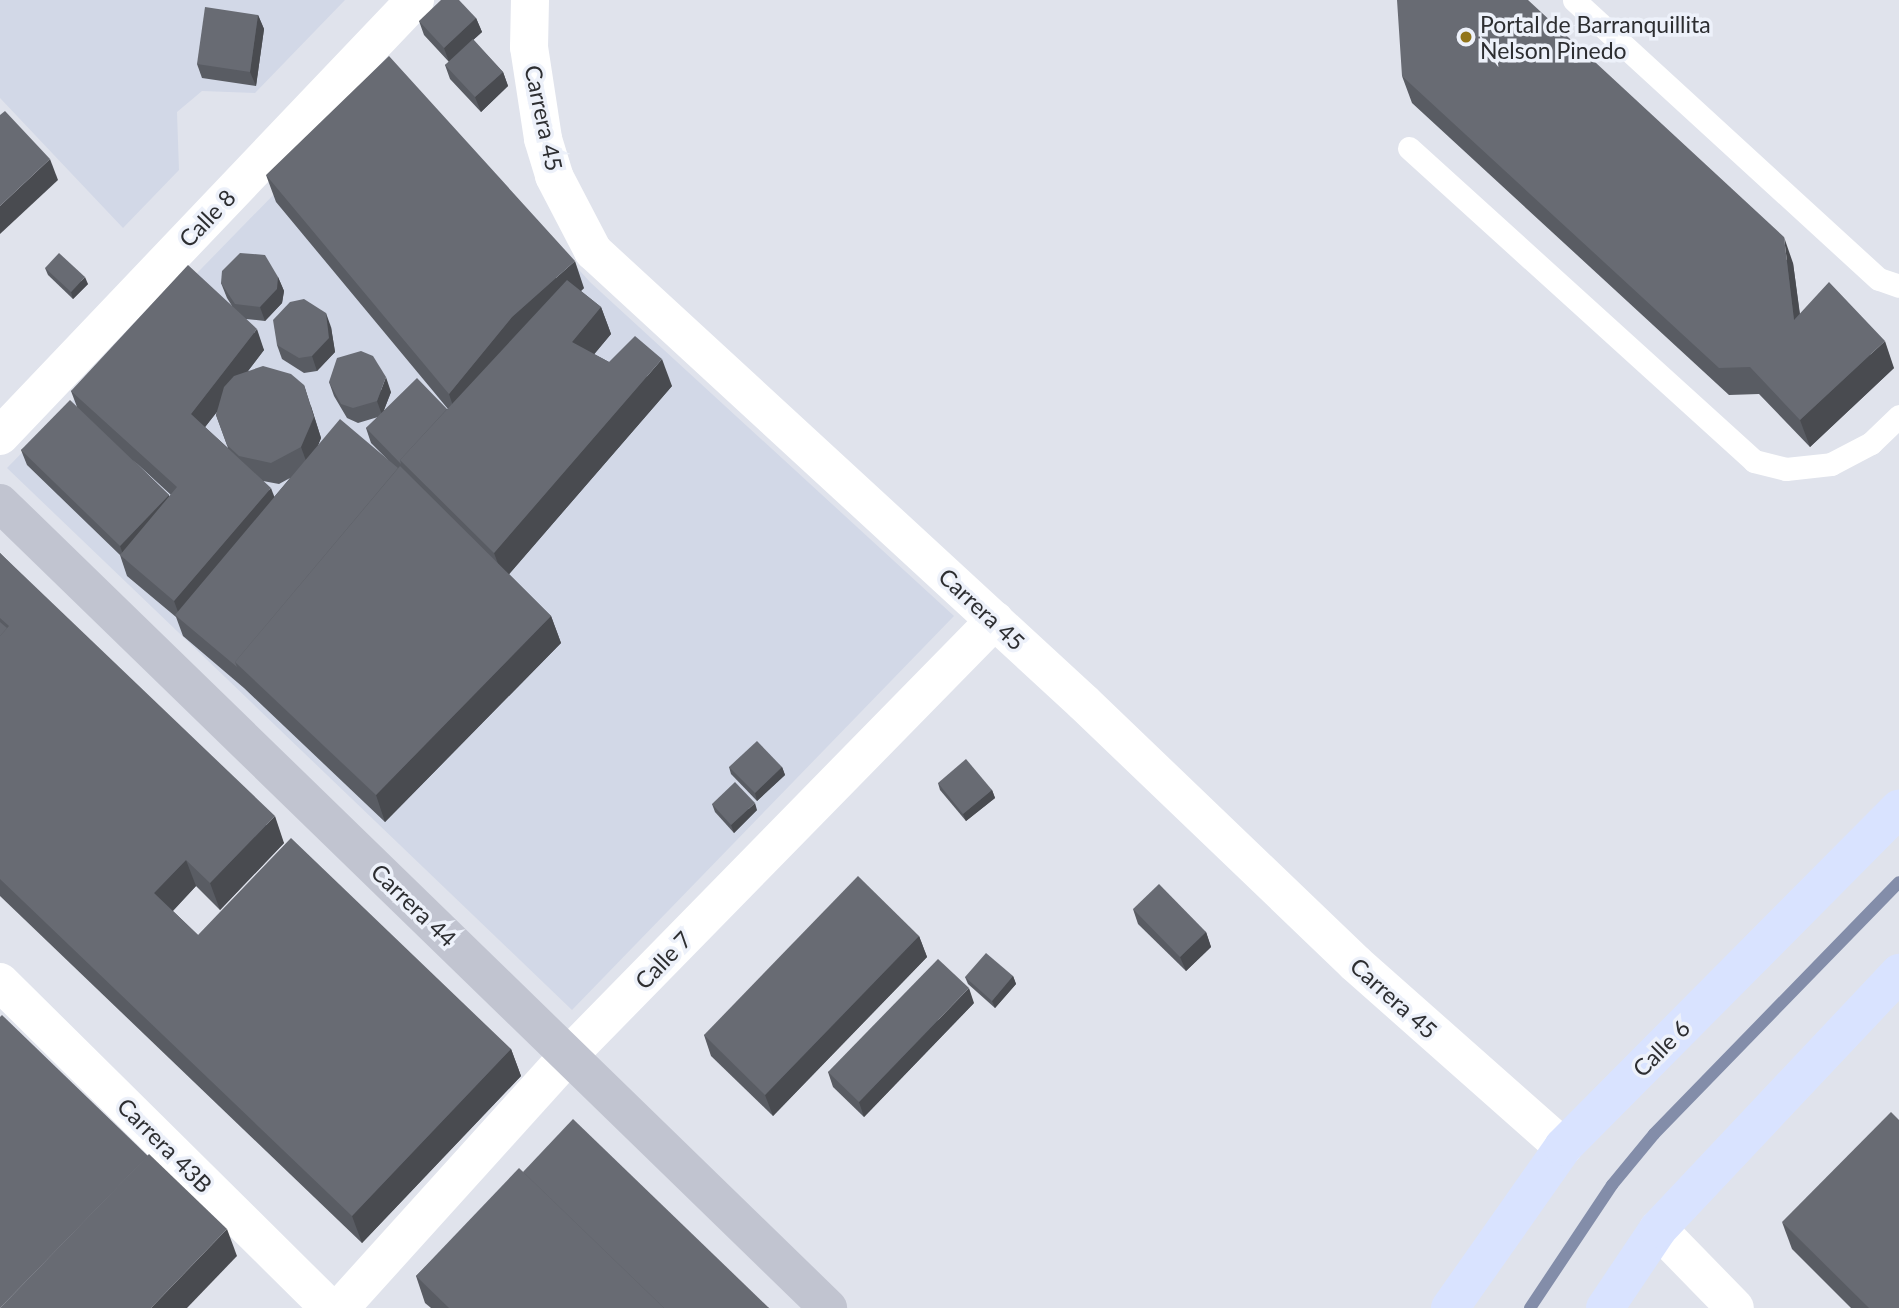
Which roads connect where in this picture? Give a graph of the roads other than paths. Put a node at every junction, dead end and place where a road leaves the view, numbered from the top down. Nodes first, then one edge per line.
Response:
1 (415, 0) edge
2 (530, 0) edge
3 (1573, 0) edge
4 (1409, 148) dead end
5 (1899, 286) edge
6 (1899, 416) edge
7 (0, 436) edge
8 (0, 503) edge
9 (995, 620) junction
10 (1899, 809) edge
11 (1899, 973) edge
12 (0, 982) edge
13 (568, 1056) junction
14 (1563, 1147) junction
15 (1658, 1229) junction
16 (330, 1308) edge
17 (340, 1308) edge
18 (828, 1308) edge
19 (1450, 1308) edge
20 (1605, 1308) edge
21 (1735, 1308) edge

1 - 7 street, Calle 8
2 - 9 street, Carrera 45
3 - 5 lane
4 - 6 lane
8 - 13 street, Carrera 44
9 - 13 street, Calle 7
9 - 14 street, Carrera 45
10 - 14 main road, Calle 6
11 - 15 main road
12 - 16 street, Carrera 43B
13 - 17 street, Calle 7
13 - 18 street, Carrera 44
14 - 19 main road, Calle 6
15 - 20 main road
15 - 21 street

